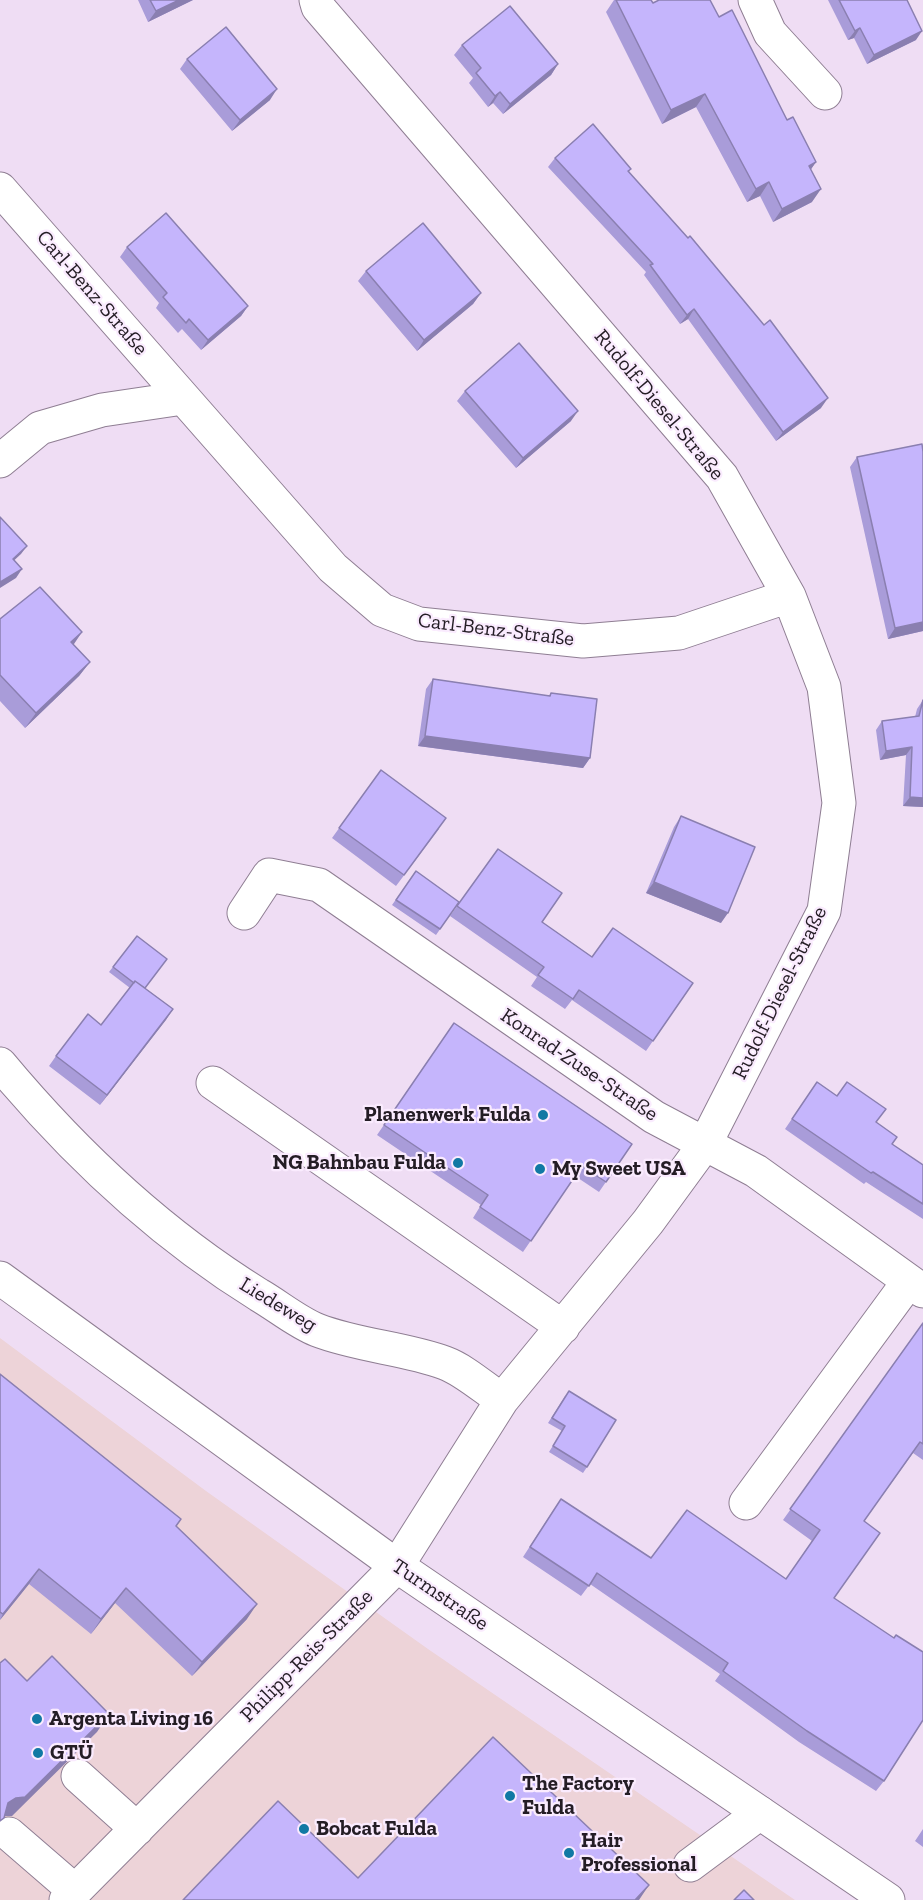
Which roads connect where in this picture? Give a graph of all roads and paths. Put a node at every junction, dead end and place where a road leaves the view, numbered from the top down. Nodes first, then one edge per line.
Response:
1 (316, 0) edge
2 (754, 0) edge
3 (825, 93) dead end
4 (0, 189) edge
5 (183, 398) junction
6 (0, 461) edge
7 (789, 596) junction
8 (244, 913) dead end
9 (0, 1064) edge
10 (213, 1083) dead end
11 (705, 1144) junction
12 (0, 1278) edge
13 (916, 1286) edge
14 (562, 1327) junction
15 (501, 1400) junction
16 (746, 1503) dead end
17 (397, 1566) junction
18 (78, 1776) edge
19 (760, 1813) junction
20 (137, 1829) junction
21 (9, 1834) edge
22 (690, 1865) dead end
23 (71, 1896) edge
24 (888, 1900) edge

1 - 7 street, Rudolf-Diesel-Straße
2 - 3 street
4 - 5 street, Carl-Benz-Straße
5 - 6 street
5 - 7 street, Carl-Benz-Straße
7 - 11 street, Rudolf-Diesel-Straße
8 - 11 street, Konrad-Zuse-Straße
9 - 15 street, Liedeweg
10 - 14 street
11 - 13 street, Konrad-Zuse-Straße
11 - 14 street, Rudolf-Diesel-Straße
12 - 17 street, Turmstraße
13 - 16 street
14 - 15 street, Rudolf-Diesel-Straße
15 - 17 street
17 - 19 street, Turmstraße
17 - 20 street, Philipp-Reis-Straße
18 - 20 street
19 - 22 street
19 - 24 street, Turmstraße
20 - 23 street, Philipp-Reis-Straße
21 - 23 street

